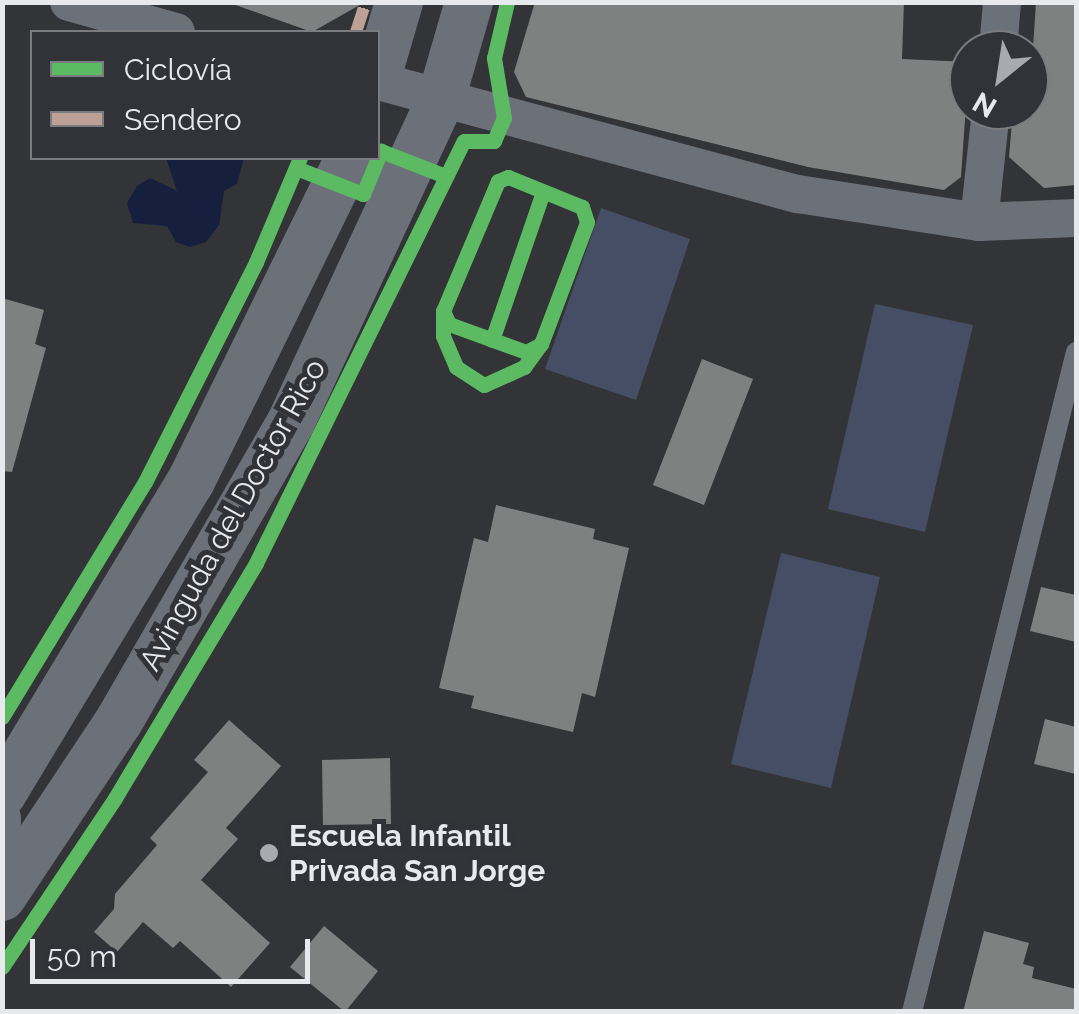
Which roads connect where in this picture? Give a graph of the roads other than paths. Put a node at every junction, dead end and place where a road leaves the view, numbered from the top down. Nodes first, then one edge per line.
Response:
1 (69, 2) edge
2 (399, 2) edge
3 (468, 2) edge
4 (1002, 2) edge
5 (169, 30) edge
6 (1000, 30) edge
7 (380, 67) edge
8 (380, 82) edge
9 (442, 98) junction
10 (989, 130) edge
11 (347, 160) edge
12 (1076, 218) edge
13 (978, 222) junction
14 (1076, 352) edge
15 (2, 794) edge
16 (2, 818) edge
17 (2, 851) edge
18 (2, 897) edge
19 (912, 1012) edge

1 - 5 street
2 - 7 street
3 - 9 street, Avinguda del Doctor Rico
4 - 6 street
8 - 9 street
9 - 13 street
9 - 18 street, Avinguda del Doctor Rico
10 - 13 street
11 - 15 street, Avinguda del Doctor Rico
12 - 13 street
14 - 19 lane
16 - 17 street

